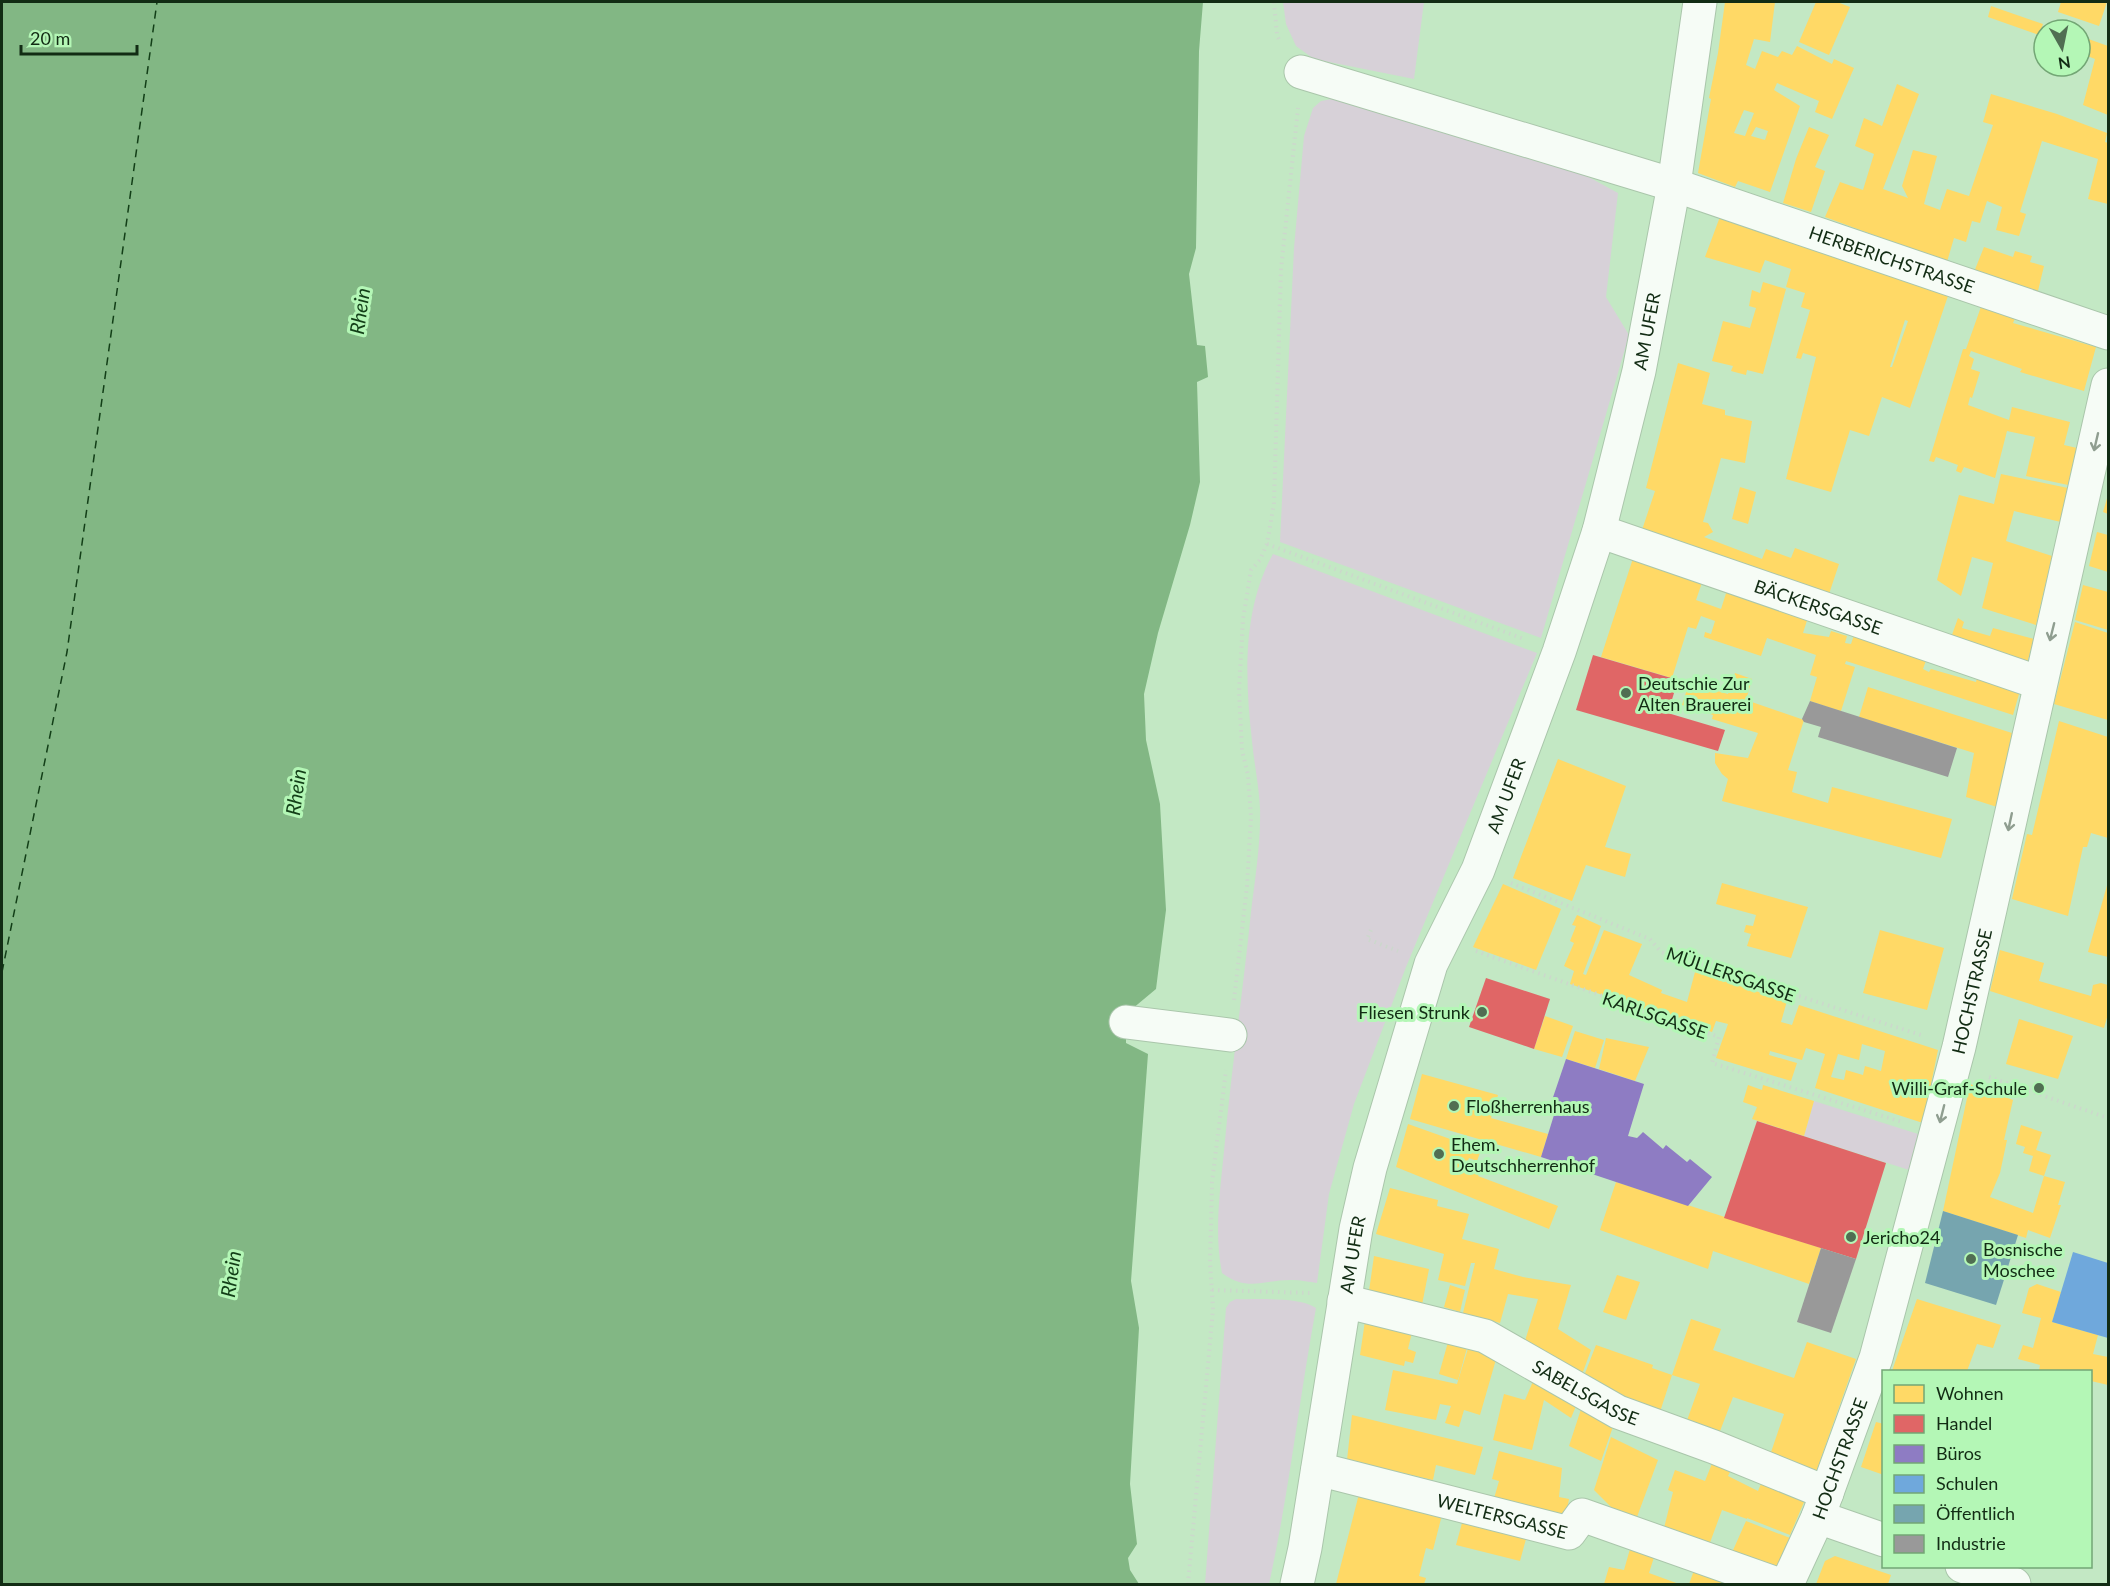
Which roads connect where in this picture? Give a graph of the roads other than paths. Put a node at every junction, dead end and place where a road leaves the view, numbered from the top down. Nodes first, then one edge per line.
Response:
1 (1700, 2) edge
2 (1301, 72) road end
3 (1674, 185) junction
4 (2109, 333) edge
5 (2109, 385) edge
6 (1599, 531) junction
7 (2040, 683) junction
8 (1126, 1022) dead end
9 (1230, 1035) dead end
10 (1344, 1301) junction
11 (1318, 1469) junction
12 (1822, 1505) junction
13 (1882, 1539) edge
14 (1968, 1568) edge
15 (1298, 1584) edge
16 (1778, 1584) edge
17 (1787, 1584) edge
18 (2014, 1584) edge

1 - 3 street, AM UFER
2 - 3 street, HERBERICHSTRASSE
3 - 4 street, HERBERICHSTRASSE
3 - 6 street, AM UFER
5 -> 7 street, HOCHSTRASSE
6 - 7 street, BÄCKERSGASSE
6 - 10 street, AM UFER
7 -> 12 street, HOCHSTRASSE
8 - 9 street
10 - 11 street, AM UFER
10 - 12 street, SABELSGASSE
11 - 15 street, AM UFER
11 - 16 street, WELTERSGASSE
12 - 13 street, SABELSGASSE
12 - 17 street, HOCHSTRASSE
14 - 18 street

